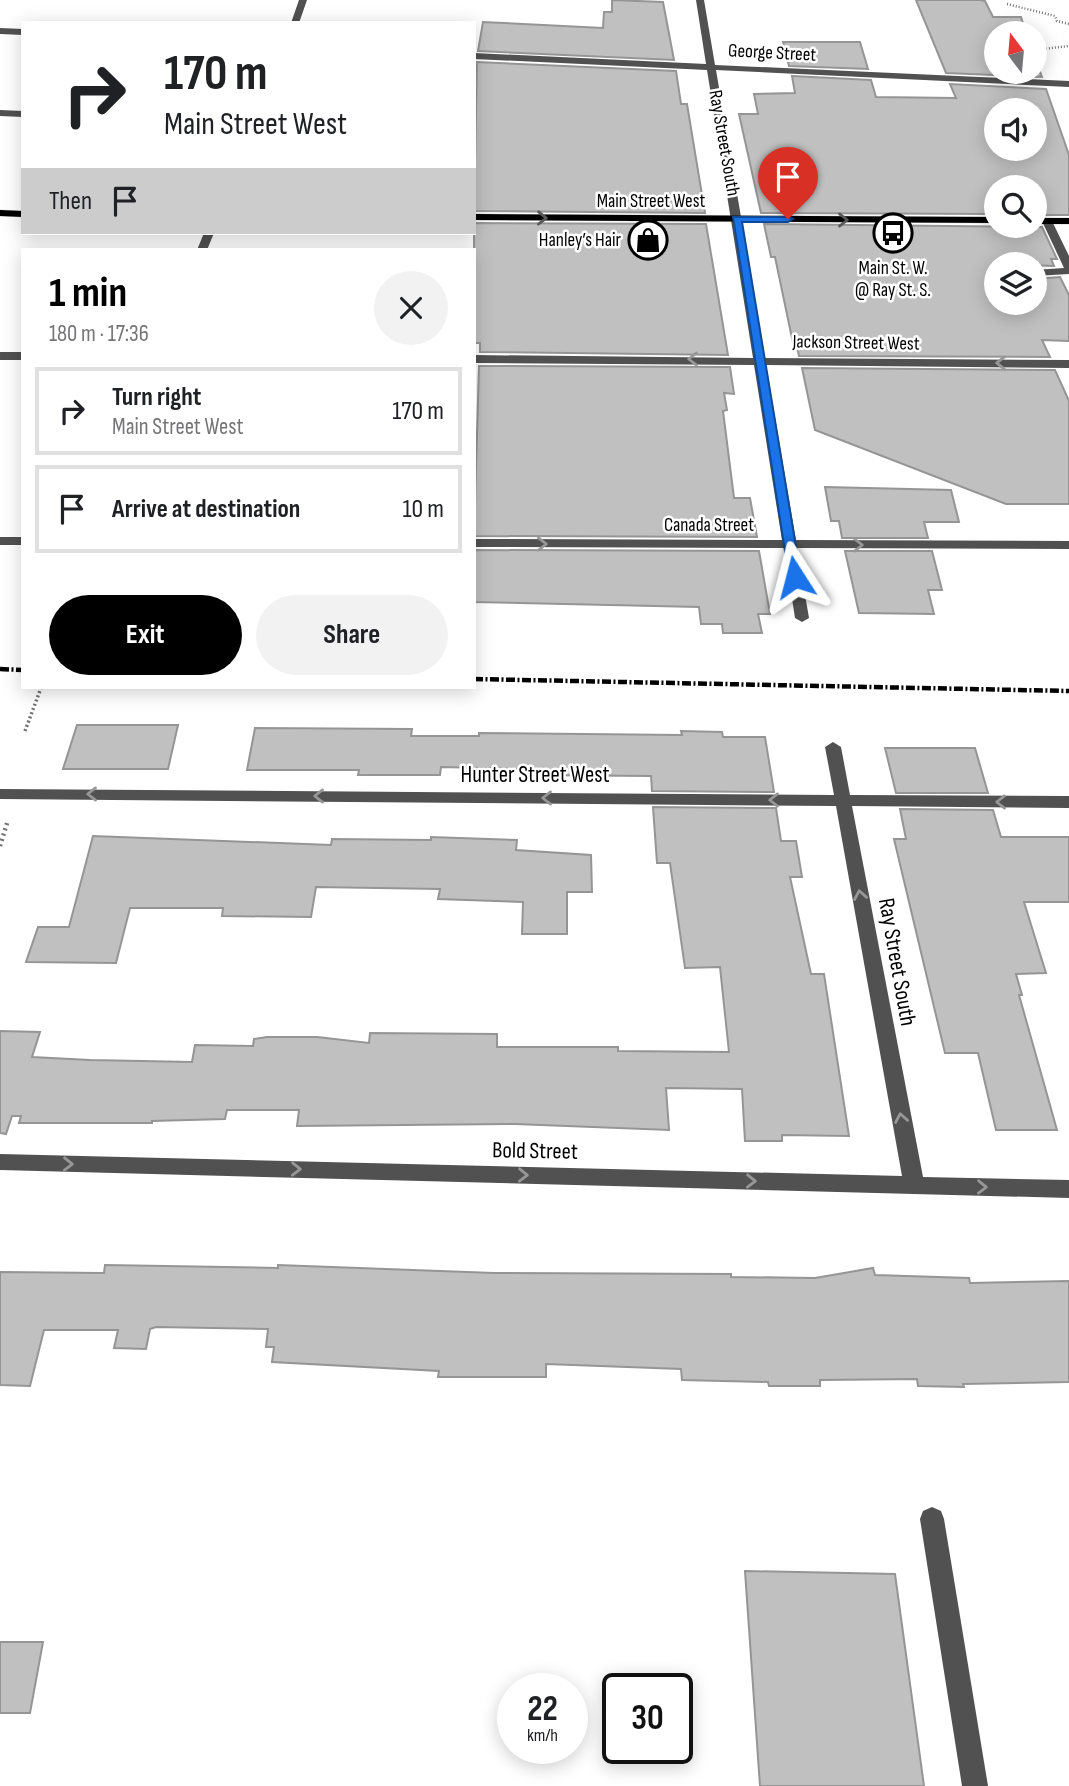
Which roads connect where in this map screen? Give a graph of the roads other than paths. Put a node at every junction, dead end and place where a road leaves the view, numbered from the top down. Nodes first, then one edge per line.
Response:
1 (303, 0) edge
2 (700, 0) edge
3 (296, 21) edge
4 (0, 31) edge
5 (21, 32) edge
6 (476, 56) edge
7 (711, 68) junction
8 (1069, 84) edge
9 (0, 113) edge
10 (21, 114) edge
11 (0, 214) edge
12 (21, 214) edge
13 (476, 217) edge
14 (737, 219) junction
15 (984, 220) edge
16 (1047, 221) joint
17 (1069, 221) edge
18 (1069, 269) edge
19 (1047, 272) edge
20 (0, 356) edge
21 (21, 356) edge
22 (476, 359) edge
23 (761, 359) junction
24 (1069, 364) edge
25 (0, 541) edge
26 (21, 541) edge
27 (476, 543) edge
28 (790, 545) junction
29 (1069, 545) edge
30 (802, 618) dead end
31 (833, 747) dead end
32 (1, 795) edge
33 (843, 801) junction
34 (1069, 802) edge
35 (0, 1162) edge
36 (914, 1185) junction
37 (1069, 1189) edge
38 (932, 1519) dead end
39 (975, 1786) edge

1 - 3 street
2 - 7 street, Ray Street South
4 - 5 street
6 - 7 street, George Street
7 - 8 street, George Street
7 - 14 street, Ray Street South
9 - 10 street
11 - 12 main road
13 -> 14 main road, Main Street West
14 -> 15 main road, Main Street West
14 - 23 street, Ray Street South
16 - 17 main road
16 - 18 street
18 - 19 street
20 - 21 street
23 -> 22 street, Jackson Street West
24 -> 23 street, Jackson Street West
23 - 28 street, Ray Street South
25 - 26 street
27 -> 28 street, Canada Street
28 -> 29 street, Canada Street
28 - 30 street, Ray Street South
31 - 33 street, Ray Street South
33 -> 32 street, Hunter Street West
34 -> 33 street, Hunter Street West
36 -> 33 street, Ray Street South
35 -> 36 street, Bold Street
36 -> 37 street, Bold Street
38 - 39 street

